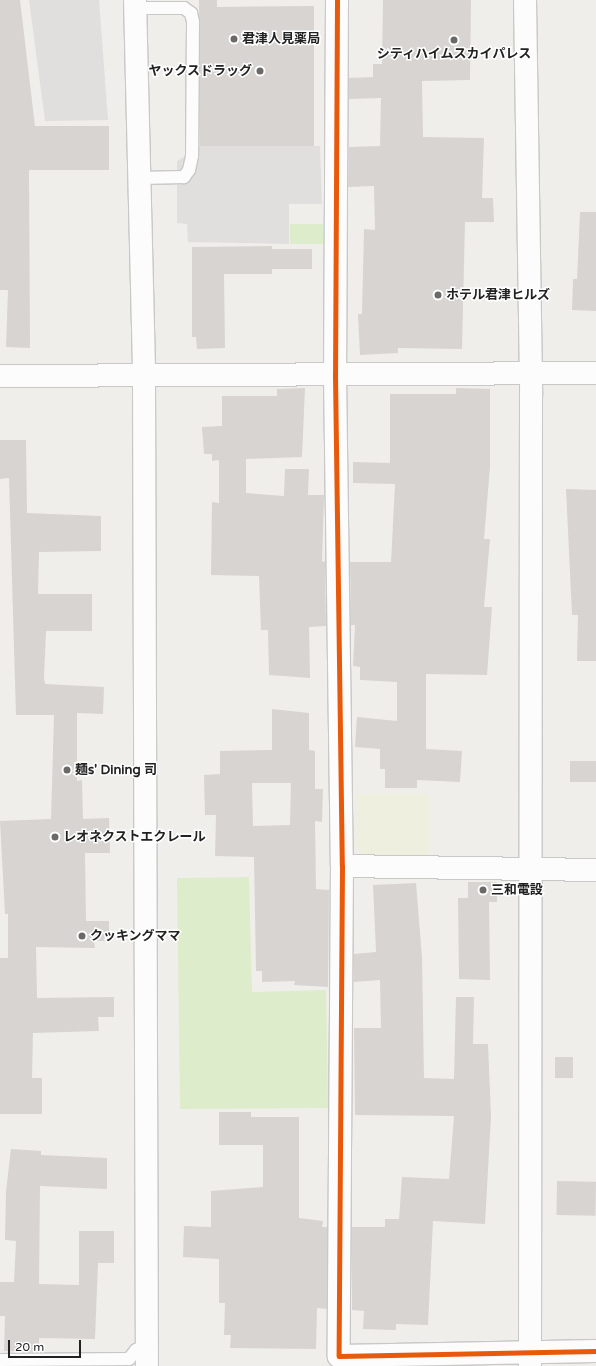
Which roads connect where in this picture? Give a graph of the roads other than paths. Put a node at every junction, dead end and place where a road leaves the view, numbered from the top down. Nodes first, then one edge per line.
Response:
1 (337, 0) edge
2 (526, 0) edge
3 (136, 4) edge
4 (140, 178) junction
5 (530, 372) junction
6 (596, 373) edge
7 (335, 375) junction
8 (0, 376) edge
9 (144, 377) junction
10 (342, 866) junction
11 (532, 870) junction
12 (596, 870) edge
13 (596, 1351) edge
14 (147, 1356) edge
15 (0, 1360) edge
16 (530, 1360) edge

1 - 7 street
2 - 5 street
3 - 4 street
3 - 4 lane
4 - 9 street
5 - 6 street
5 - 7 street
5 - 11 street
7 - 9 street
7 - 10 street
8 - 9 street
9 - 14 street
10 - 11 street
10 - 16 street
11 - 12 street
11 - 16 street
13 - 16 street
14 - 15 lane

